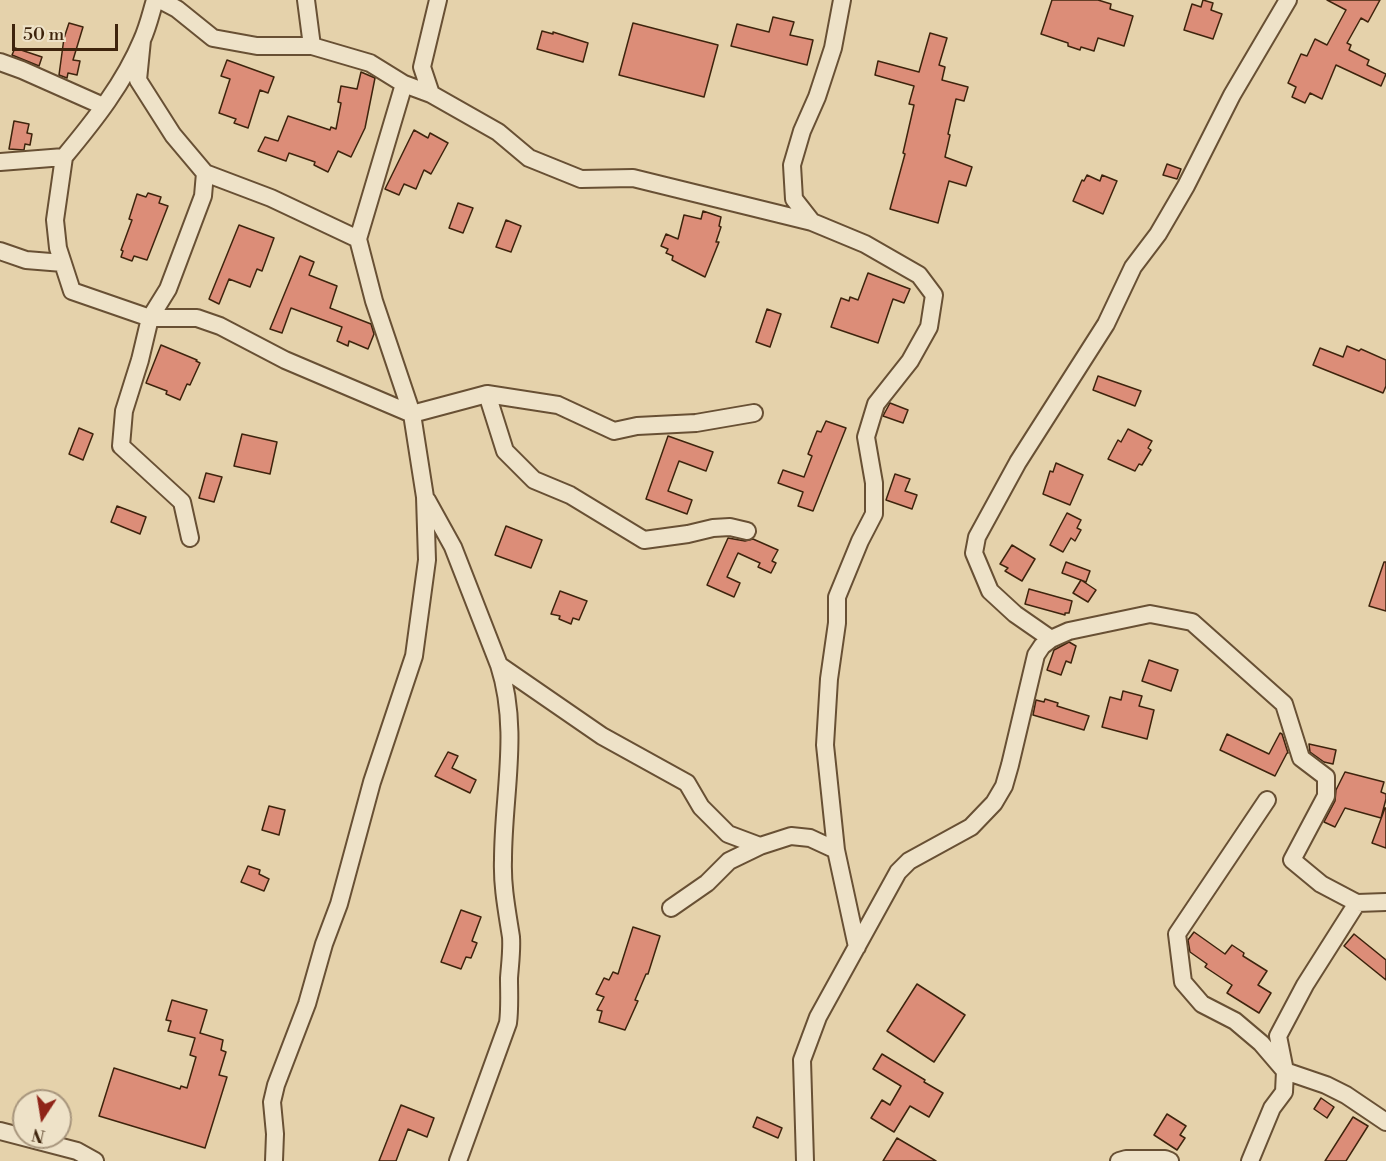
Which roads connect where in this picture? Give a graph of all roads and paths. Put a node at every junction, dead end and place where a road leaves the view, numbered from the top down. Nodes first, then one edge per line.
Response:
1 (155, 0) edge
2 (160, 0) edge
3 (306, 0) edge
4 (438, 0) edge
5 (842, 0) edge
6 (1288, 0) edge
7 (142, 40) junction
8 (312, 46) junction
9 (0, 62) edge
10 (404, 84) junction
11 (431, 94) junction
12 (103, 106) junction
13 (64, 157) junction
14 (0, 162) edge
15 (205, 173) junction
16 (812, 222) junction
17 (358, 239) junction
18 (0, 251) edge
19 (63, 263) junction
20 (150, 318) junction
21 (487, 394) junction
22 (754, 413) dead end
23 (412, 414) junction
24 (425, 497) junction
25 (747, 531) dead end
26 (190, 537) dead end
27 (1051, 639) junction
28 (499, 665) junction
29 (1267, 800) dead end
30 (760, 846) junction
31 (836, 850) junction
32 (1386, 902) edge
33 (1358, 903) junction
34 (671, 908) dead end
35 (857, 947) junction
36 (1285, 1071) junction
37 (1386, 1122) edge
38 (0, 1131) edge
39 (95, 1161) edge
40 (274, 1161) edge
41 (458, 1161) edge
42 (805, 1161) edge
43 (1119, 1161) edge
44 (1170, 1161) edge
45 (1250, 1161) edge

1 - 7 street
2 - 8 street
3 - 8 street
4 - 11 street
5 - 16 street
6 - 27 street
7 - 12 street
7 - 15 street
8 - 10 street
9 - 12 street
10 - 11 street
10 - 17 street
11 - 16 street
12 - 13 street
13 - 14 street
13 - 19 street
15 - 17 street
15 - 20 street
16 - 31 street
17 - 23 street
18 - 19 street
19 - 20 street
20 - 23 street
20 - 26 street
21 - 22 street
21 - 23 street
21 - 25 street
23 - 24 street
24 - 28 street
24 - 40 street
27 - 33 street
27 - 35 street
28 - 30 street
28 - 41 street
29 - 36 street
30 - 31 street
30 - 34 street
31 - 35 street
32 - 33 street
33 - 36 street
35 - 42 street
36 - 37 street
36 - 45 street
38 - 39 street
43 - 44 street

